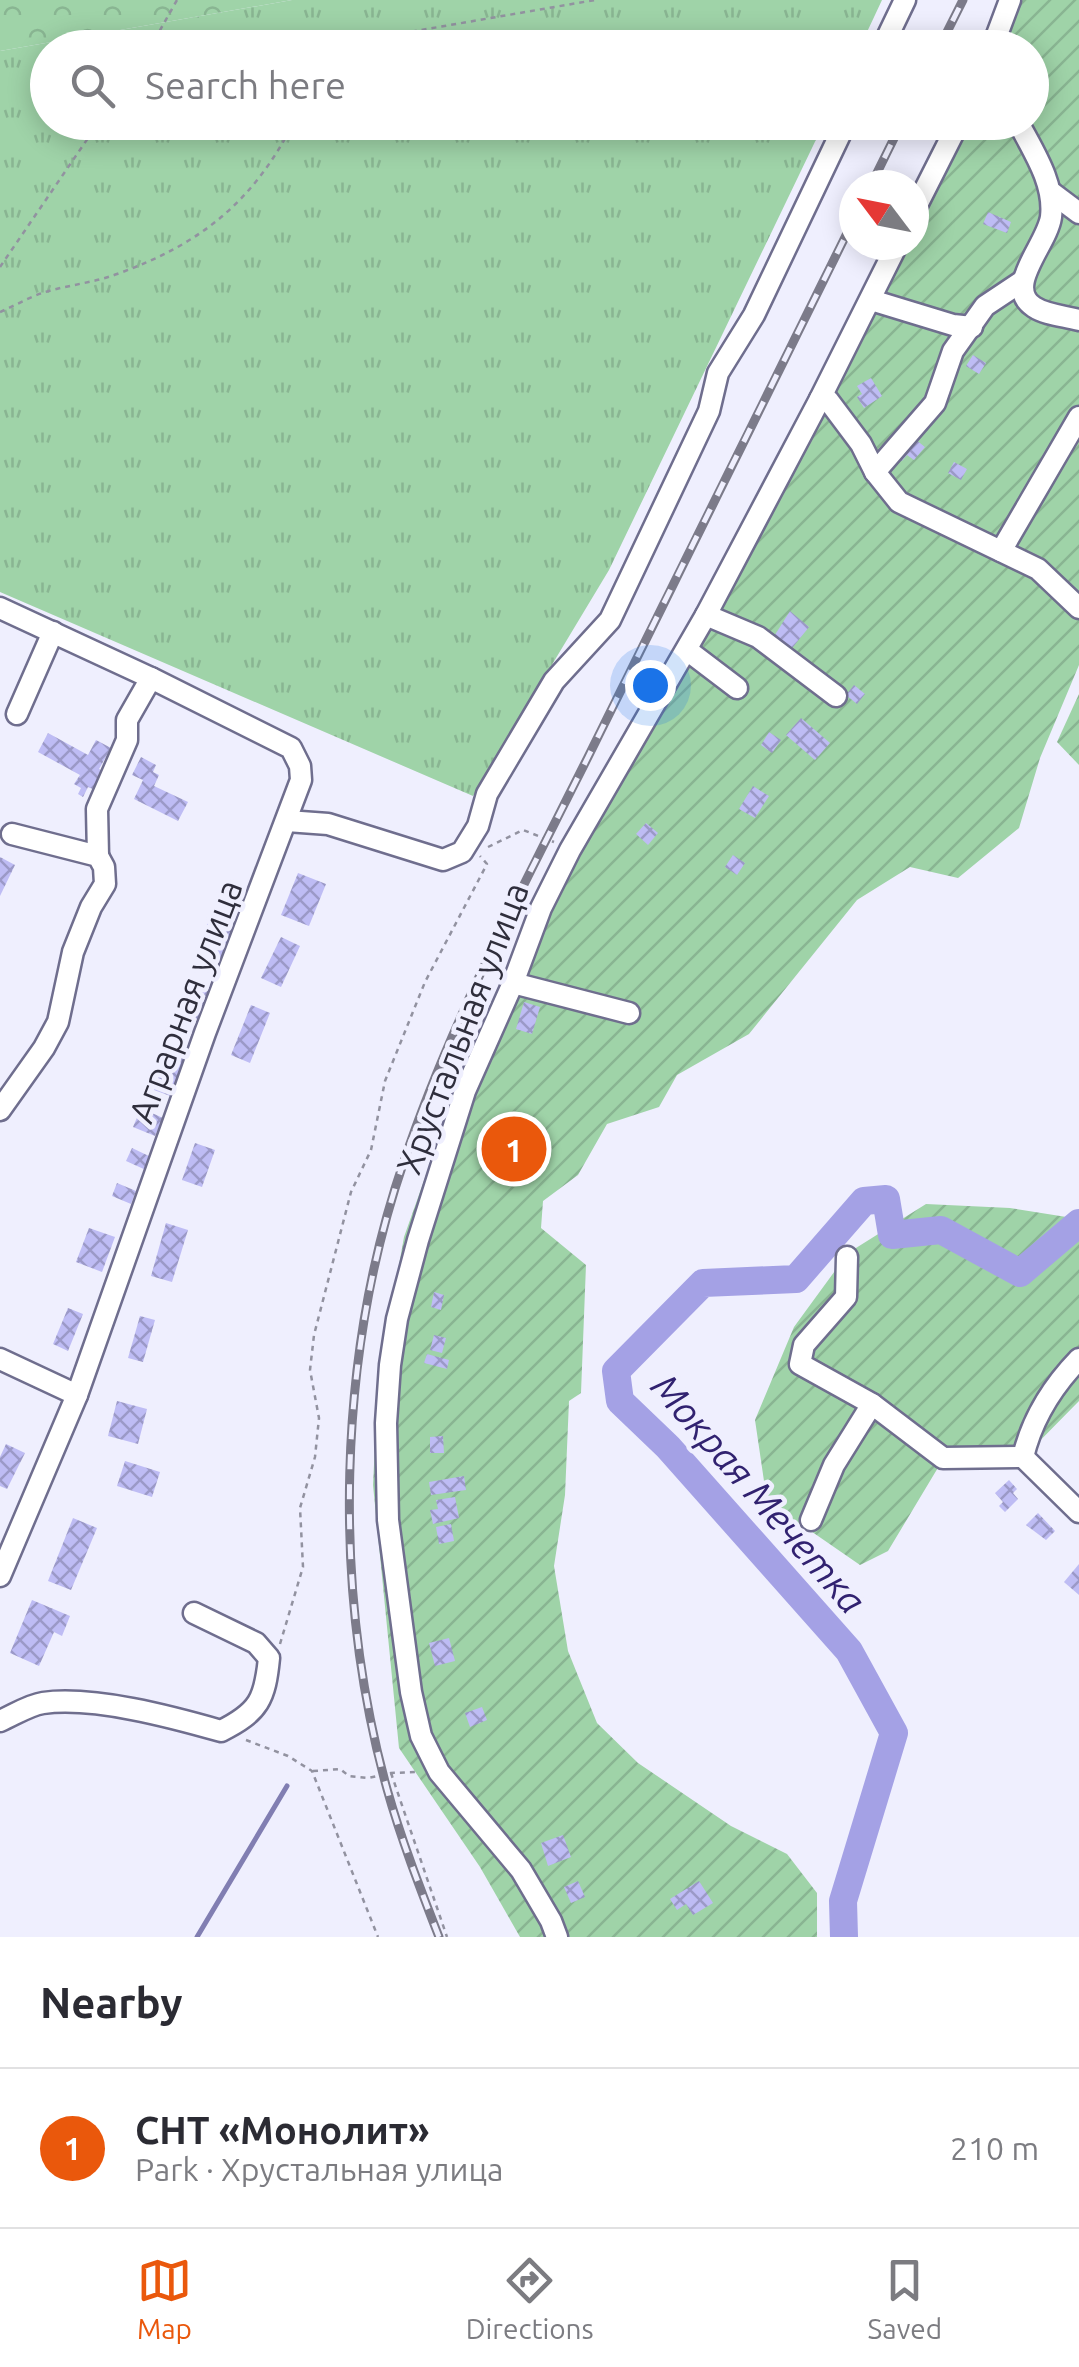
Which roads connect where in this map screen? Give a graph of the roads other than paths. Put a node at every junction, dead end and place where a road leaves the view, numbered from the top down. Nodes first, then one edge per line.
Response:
1 (905, 0) edge
2 (1010, 0) edge
3 (891, 30) edge
4 (999, 30) edge
5 (837, 140) edge
6 (951, 140) edge
7 (1026, 140) edge
8 (929, 182) edge
9 (1050, 192) junction
10 (1079, 214) edge
11 (890, 260) edge
12 (1021, 282) junction
13 (871, 300) junction
14 (1079, 320) edge
15 (972, 326) junction
16 (820, 399) junction
17 (1079, 417) edge
18 (875, 472) junction
19 (1001, 551) junction
20 (0, 608) edge
21 (1079, 608) edge
22 (706, 615) junction
23 (53, 632) junction
24 (687, 650) junction
25 (151, 678) junction
26 (736, 688) dead end
27 (836, 696) dead end
28 (17, 714) dead end
29 (288, 821) junction
30 (12, 834) dead end
31 (98, 856) junction
32 (513, 982) junction
33 (629, 1012) dead end
34 (0, 1110) edge
35 (847, 1257) dead end
36 (0, 1359) edge
37 (1079, 1359) edge
38 (77, 1395) junction
39 (872, 1404) junction
40 (1023, 1458) junction
41 (1079, 1512) edge
42 (812, 1520) dead end
43 (0, 1576) edge
44 (194, 1613) dead end
45 (0, 1721) edge
46 (557, 1937) edge

1 - 3 street
2 - 4 street
5 - 29 street
6 - 8 street
7 - 9 street
9 - 10 street
9 - 12 street
11 - 13 street, Хрустальная улица
12 - 14 street
12 - 15 street
13 - 15 street
13 - 16 street, Хрустальная улица
15 - 18 street
16 - 18 street
16 - 22 street, Хрустальная улица
17 - 19 street
18 - 19 street
19 - 21 street
20 - 23 street, Аграрная улица
22 - 24 street, Хрустальная улица
22 - 27 street
23 - 25 street, Аграрная улица
23 - 28 street
24 - 26 street
24 - 32 street, Хрустальная улица
25 - 29 street, Аграрная улица
25 - 31 street
29 - 38 street, Аграрная улица
30 - 31 street
31 - 34 street
32 - 33 street
32 - 46 street, Хрустальная улица
35 - 39 street
36 - 38 street
37 - 40 street
38 - 43 street, Аграрная улица
39 - 40 street
39 - 42 street
40 - 41 street
44 - 45 street

